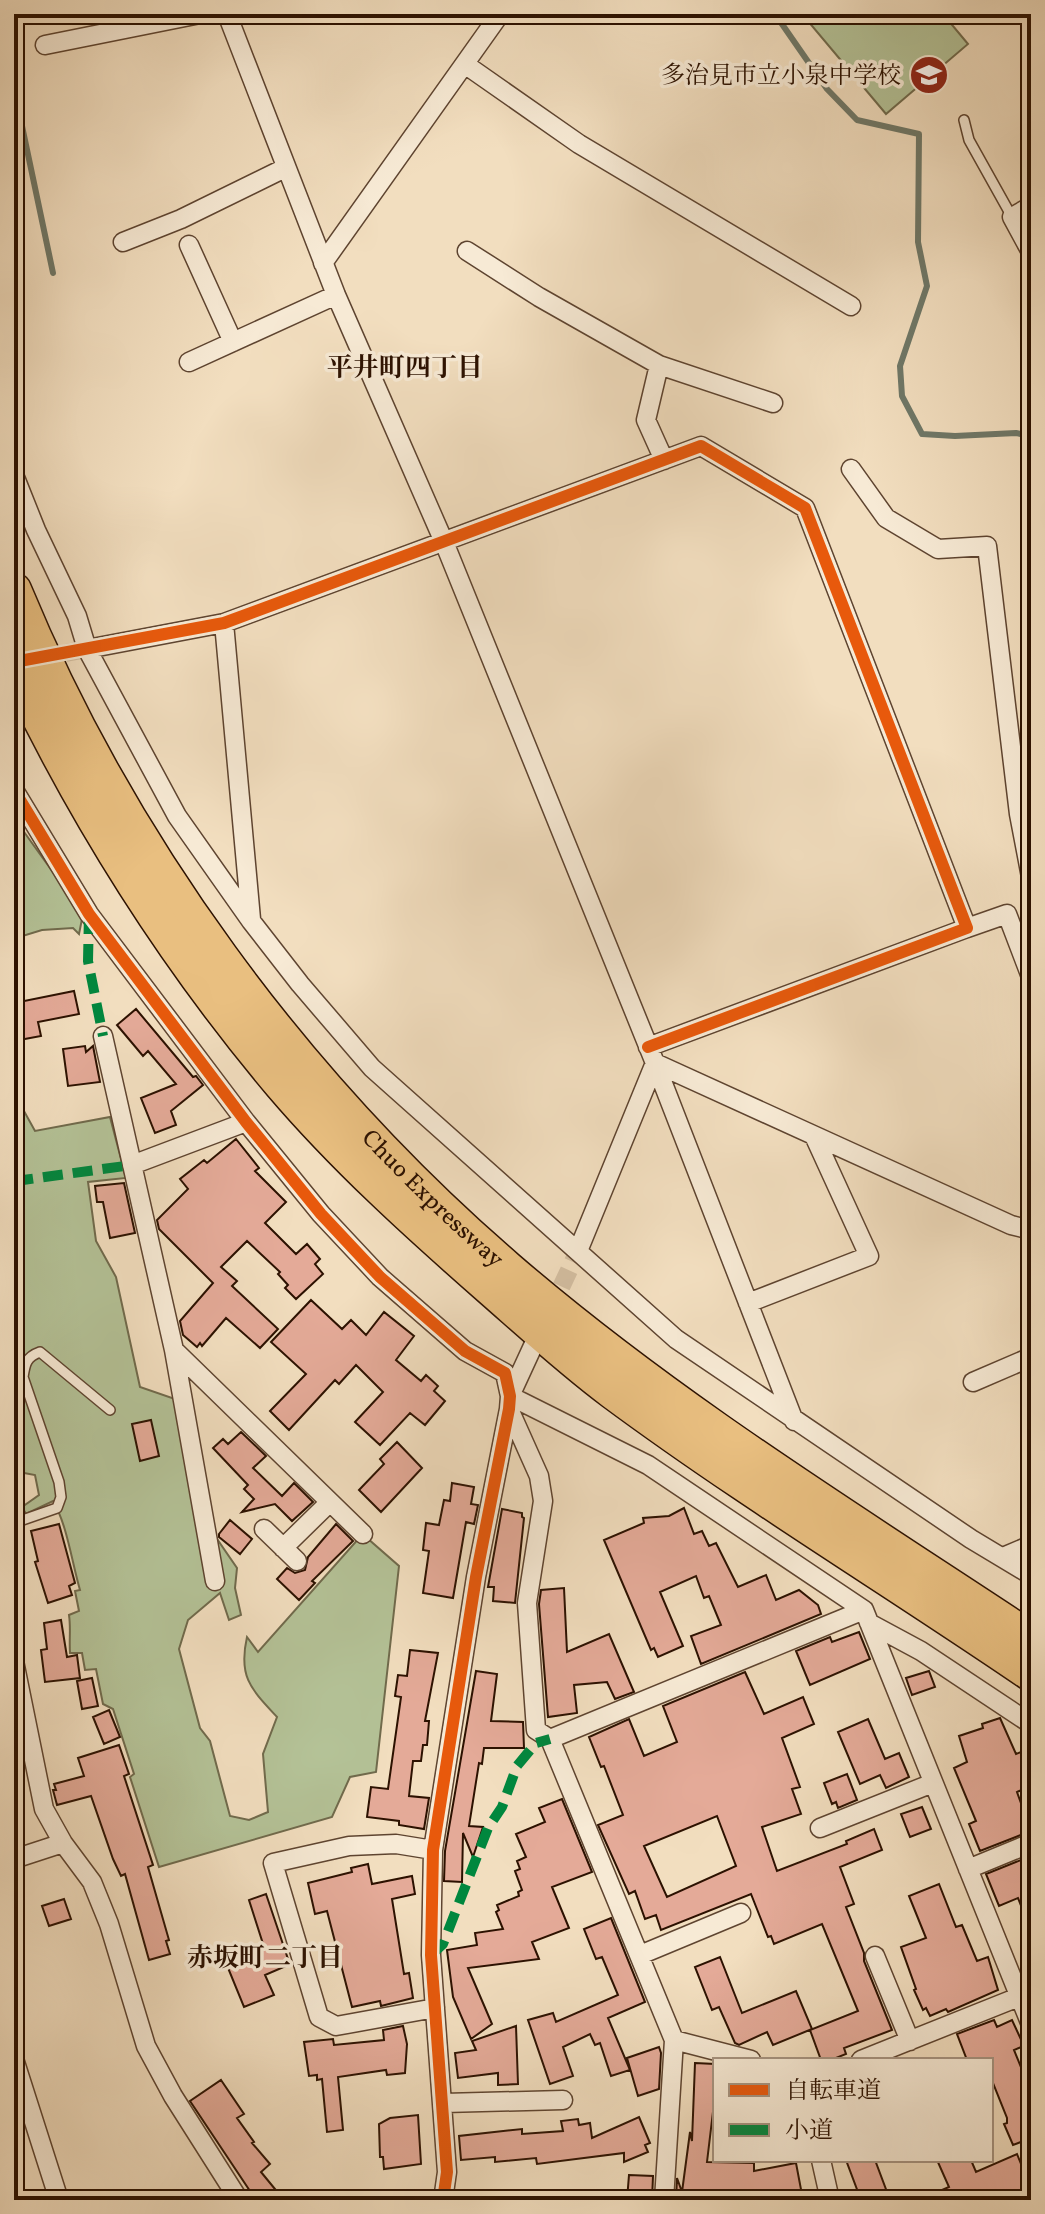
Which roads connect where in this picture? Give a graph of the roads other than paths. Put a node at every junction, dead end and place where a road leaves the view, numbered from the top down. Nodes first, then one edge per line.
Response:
1 (200, 14) edge
2 (227, 14) edge
3 (500, 14) edge
4 (45, 45) dead end
5 (466, 65) junction
6 (964, 120) dead end
7 (285, 168) junction
8 (1031, 206) edge
9 (1012, 217) junction
10 (123, 242) dead end
11 (189, 245) dead end
12 (467, 251) dead end
13 (1031, 252) edge
14 (323, 263) junction
15 (336, 295) junction
16 (851, 306) dead end
17 (233, 342) junction
18 (189, 362) dead end
19 (659, 365) junction
20 (773, 403) dead end
21 (664, 460) junction
22 (851, 469) dead end
23 (14, 475) edge
24 (444, 542) junction
25 (14, 590) edge
26 (224, 623) junction
27 (87, 649) junction
28 (14, 666) edge
29 (1022, 767) edge
30 (14, 790) edge
31 (1031, 877) edge
32 (251, 921) junction
33 (967, 928) junction
34 (1031, 977) edge
35 (103, 1036) dead end
36 (651, 1055) junction
37 (246, 1122) junction
38 (815, 1138) junction
39 (132, 1165) junction
40 (1031, 1230) edge
41 (578, 1251) junction
42 (748, 1303) junction
43 (533, 1346) dead end
44 (174, 1350) junction
45 (1031, 1357) edge
46 (973, 1382) dead end
47 (510, 1403) junction
48 (110, 1410) dead end
49 (794, 1421) junction
50 (330, 1502) junction
51 (14, 1523) edge
52 (264, 1529) dead end
53 (363, 1534) dead end
54 (1031, 1545) edge
55 (1003, 1557) junction
56 (1031, 1575) edge
57 (215, 1581) dead end
58 (866, 1616) junction
59 (1031, 1639) edge
60 (14, 1661) edge
61 (1031, 1674) edge
62 (1031, 1724) edge
63 (550, 1739) junction
64 (933, 1783) junction
65 (820, 1828) dead end
66 (63, 1843) junction
67 (1031, 1843) edge
68 (433, 1850) junction
69 (14, 1859) edge
70 (968, 1869) junction
71 (741, 1913) dead end
72 (640, 1955) junction
73 (875, 1956) dead end
74 (1025, 1994) edge
75 (435, 2008) junction
76 (1031, 2025) edge
77 (674, 2040) junction
78 (910, 2041) junction
79 (743, 2058) edge
80 (866, 2058) edge
81 (14, 2059) edge
82 (563, 2100) dead end
83 (444, 2103) junction
84 (821, 2162) edge
85 (59, 2200) edge
86 (239, 2200) edge
87 (443, 2200) edge
88 (664, 2200) edge
89 (830, 2200) edge

1 - 4 street
2 - 7 street
3 - 5 street
5 - 14 street
5 - 16 street
6 - 9 lane
7 - 10 street
7 - 14 street
8 - 9 street
9 - 13 street
11 - 17 street
12 - 19 street
14 - 15 street
15 - 17 street
15 - 24 street
17 - 18 street
19 - 20 street
19 - 21 street
21 - 24 street
21 - 33 street
22 - 29 street
23 - 27 street
24 - 26 street
24 - 36 street
25 - 59 highway, Chuo Expressway
26 - 27 street
26 - 32 street
27 - 32 street
28 - 61 highway, Chuo Expressway
29 - 31 street
30 - 37 street
32 - 41 street
33 - 34 street
33 - 36 street
35 - 39 street
36 - 38 street
36 - 41 street
36 - 42 street
37 - 39 street
37 - 47 street
38 - 40 street
38 - 42 street
39 - 44 street
41 - 49 street
42 - 49 street
43 - 47 street
44 - 50 street
44 - 57 street
45 - 46 street
47 - 58 street
47 - 63 street
47 - 68 street
48 - 51 lane
49 - 55 street
50 - 52 street
50 - 53 street
54 - 55 street
55 - 56 street
58 - 62 street
58 - 63 street
58 - 64 street
60 - 66 street
63 - 72 street
64 - 65 street
64 - 70 street
66 - 69 street
66 - 86 street
67 - 70 street
68 - 75 street
68 - 75 street
70 - 74 street
71 - 72 street
72 - 77 street
73 - 78 street
74 - 76 street
74 - 78 street
75 - 83 street
77 - 79 street
77 - 88 street
78 - 80 street
81 - 85 street
82 - 83 street
83 - 87 street
84 - 89 street

